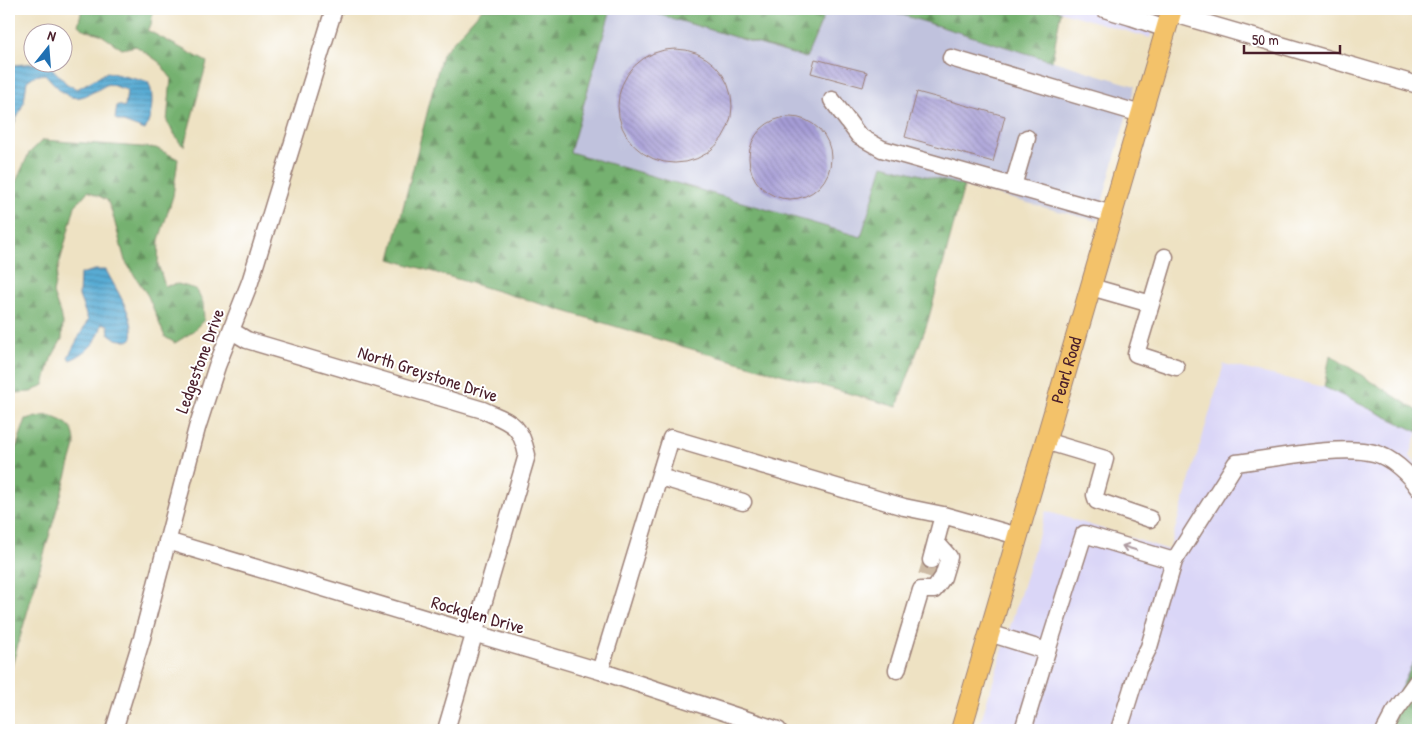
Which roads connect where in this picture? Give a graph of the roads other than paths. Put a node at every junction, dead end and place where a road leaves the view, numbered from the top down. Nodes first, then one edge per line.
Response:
1 (334, 9) edge
2 (1104, 9) edge
3 (1127, 13) edge
4 (1170, 17) edge
5 (952, 58) dead end
6 (1418, 85) edge
7 (832, 100) dead end
8 (1141, 114) junction
9 (1027, 138) dead end
10 (1013, 186) junction
11 (1112, 214) junction
12 (1165, 258) dead end
13 (1091, 287) junction
14 (1151, 304) junction
15 (232, 331) junction
16 (1176, 366) dead end
17 (1045, 441) junction
18 (660, 477) junction
19 (1418, 488) edge
20 (743, 502) dead end
21 (943, 515) junction
22 (1150, 519) dead end
23 (1018, 536) junction
24 (167, 541) junction
25 (936, 542) junction
26 (931, 560) tunnel mouth
27 (1174, 561) junction
28 (989, 633) junction
29 (475, 636) junction
30 (1047, 650) junction
31 (897, 670) dead end
32 (600, 671) junction
33 (1418, 680) edge
34 (114, 730) edge
35 (446, 730) edge
36 (778, 730) edge
37 (960, 730) edge
38 (1023, 730) edge
39 (1119, 730) edge
40 (1385, 730) edge

1 - 15 street, Ledgestone Drive
2 - 3 street
3 - 4 street
4 - 6 street
4 - 8 main road, Pearl Road
5 - 8 street
7 - 10 street
8 - 11 main road, Pearl Road
9 - 10 street
10 - 11 street
11 - 13 main road, Pearl Road
12 - 14 street
13 - 14 street
13 - 17 main road, Pearl Road
14 - 16 street
15 - 24 street, Ledgestone Drive
15 - 29 street, North Greystone Drive
17 - 22 street
17 - 23 main road, Pearl Road
18 - 20 street
18 - 21 street
18 - 32 street
19 - 27 street
21 - 23 street
21 - 25 street
23 - 28 main road, Pearl Road
24 - 29 street, Rockglen Drive
24 - 34 street, Ledgestone Drive
25 - 26 street
25 - 31 street
27 -> 30 street
27 - 39 street
28 - 30 street
28 - 37 main road, Pearl Road
29 - 32 street, Rockglen Drive
29 - 35 street, North Greystone Drive
30 - 38 street
32 - 36 street, Rockglen Drive
33 - 40 street

